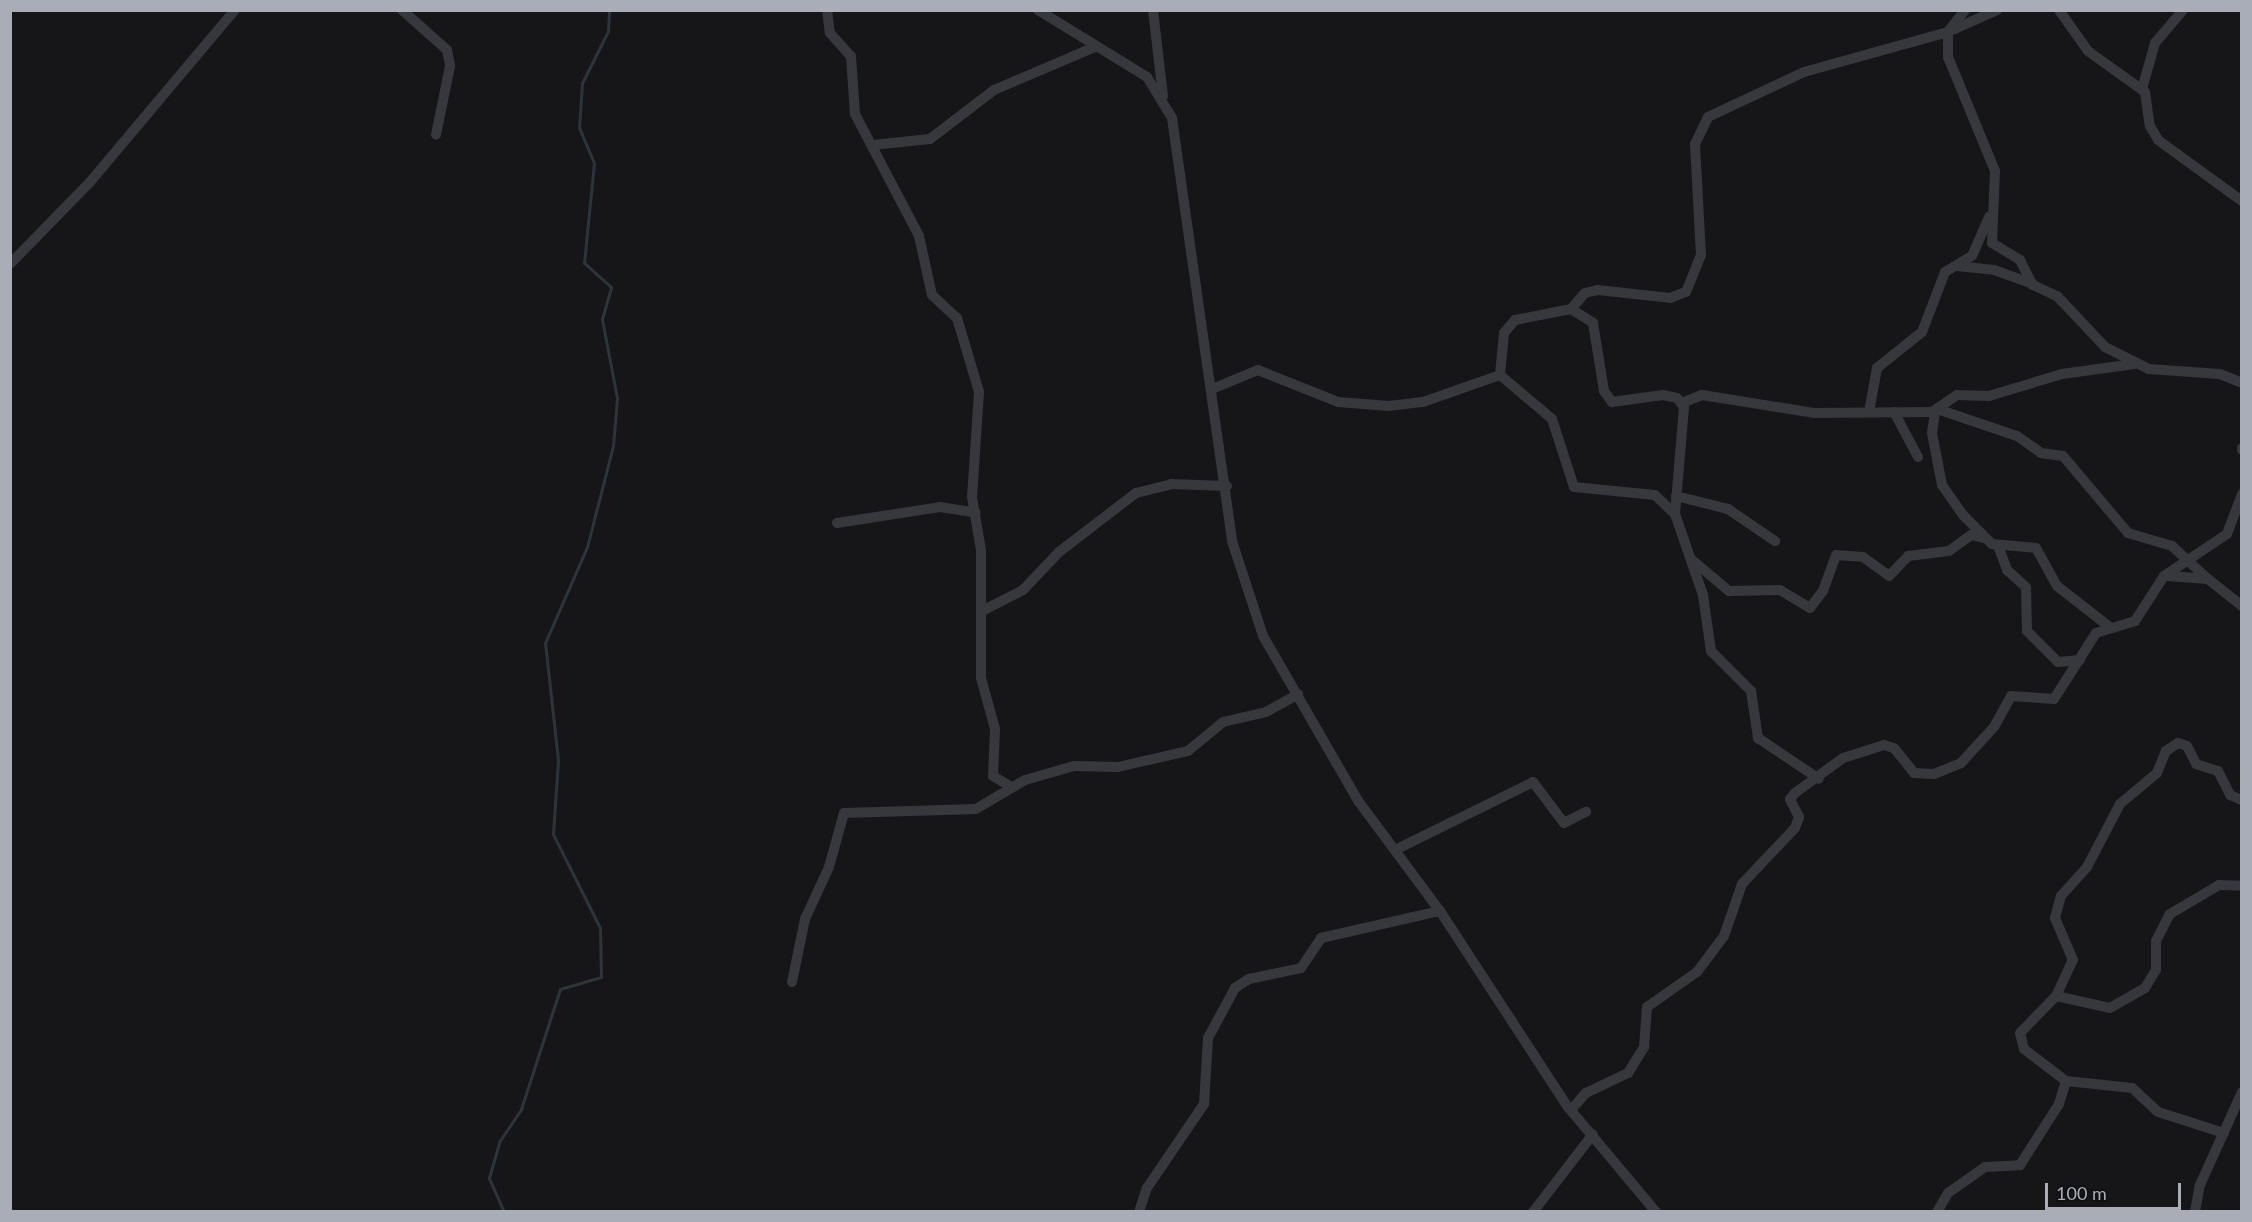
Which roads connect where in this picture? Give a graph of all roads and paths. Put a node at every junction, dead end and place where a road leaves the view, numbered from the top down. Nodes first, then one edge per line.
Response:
1 (235, 10) edge
2 (402, 10) edge
3 (826, 10) edge
4 (1038, 10) edge
5 (1153, 10) edge
6 (1965, 10) edge
7 (1997, 10) edge
8 (2059, 10) edge
9 (2183, 10) edge
10 (1948, 32) junction
11 (1095, 47) junction
12 (2142, 89) junction
13 (1163, 96) junction
14 (436, 135) dead end
15 (873, 145) junction
16 (2241, 201) edge
17 (1990, 214) junction
18 (10, 264) edge
19 (1957, 266) junction
20 (2033, 285) junction
21 (1571, 309) junction
22 (2136, 364) junction
23 (1500, 375) junction
24 (2241, 383) edge
25 (1212, 388) junction
26 (1682, 403) junction
27 (1937, 411) junction
28 (1869, 412) junction
29 (1894, 412) junction
30 (1918, 458) dead end
31 (1227, 486) junction
32 (2241, 494) edge
33 (1676, 496) junction
34 (976, 513) junction
35 (1675, 514) junction
36 (837, 523) dead end
37 (1984, 538) junction
38 (1775, 541) dead end
39 (1998, 546) junction
40 (2188, 558) junction
41 (1691, 559) junction
42 (2164, 576) junction
43 (2208, 579) junction
44 (2241, 606) edge
45 (982, 611) junction
46 (2111, 628) junction
47 (2080, 660) junction
48 (1298, 694) junction
49 (1819, 779) junction
50 (1011, 787) junction
51 (2241, 800) edge
52 (1586, 812) dead end
53 (1395, 850) junction
54 (2241, 886) edge
55 (1440, 911) junction
56 (792, 982) dead end
57 (2056, 996) junction
58 (2066, 1081) junction
59 (2241, 1092) edge
60 (1571, 1110) junction
61 (2224, 1132) junction
62 (1593, 1134) junction
63 (1139, 1212) edge
64 (1533, 1212) edge
65 (1656, 1212) edge
66 (1937, 1212) edge
67 (2195, 1212) edge

1 - 18 street
2 - 14 street
3 - 15 street
4 - 11 street
5 - 13 street
6 - 10 street
7 - 10 street
8 - 12 street
9 - 12 street
10 - 17 street
10 - 21 street
11 - 13 street
11 - 15 street
12 - 16 street
13 - 25 street
15 - 34 street
17 - 19 street
17 - 20 street
19 - 20 street
19 - 28 street
20 - 22 street
21 - 23 street
21 - 26 street
22 - 24 street
22 - 27 street
23 - 25 street
23 - 35 street
25 - 31 street
26 - 28 street
26 - 33 street
27 - 29 street
27 - 37 street
27 - 40 street
28 - 29 street
29 - 30 street
31 - 45 street
31 - 48 street
32 - 40 street
33 - 35 street
33 - 38 street
34 - 36 street
34 - 45 street
35 - 41 street
37 - 39 street
37 - 41 street
39 - 46 street
39 - 47 street
40 - 42 street
40 - 43 street
41 - 49 street
42 - 43 street
42 - 46 street
43 - 44 street
45 - 50 street
46 - 47 street
47 - 49 street
48 - 50 street
48 - 53 street
49 - 60 street
50 - 56 street
51 - 57 street
52 - 53 street
53 - 55 street
54 - 57 street
55 - 60 street
55 - 63 street
57 - 58 street
58 - 61 street
58 - 66 street
59 - 61 street
60 - 62 street
61 - 67 street
62 - 64 street
62 - 65 street

